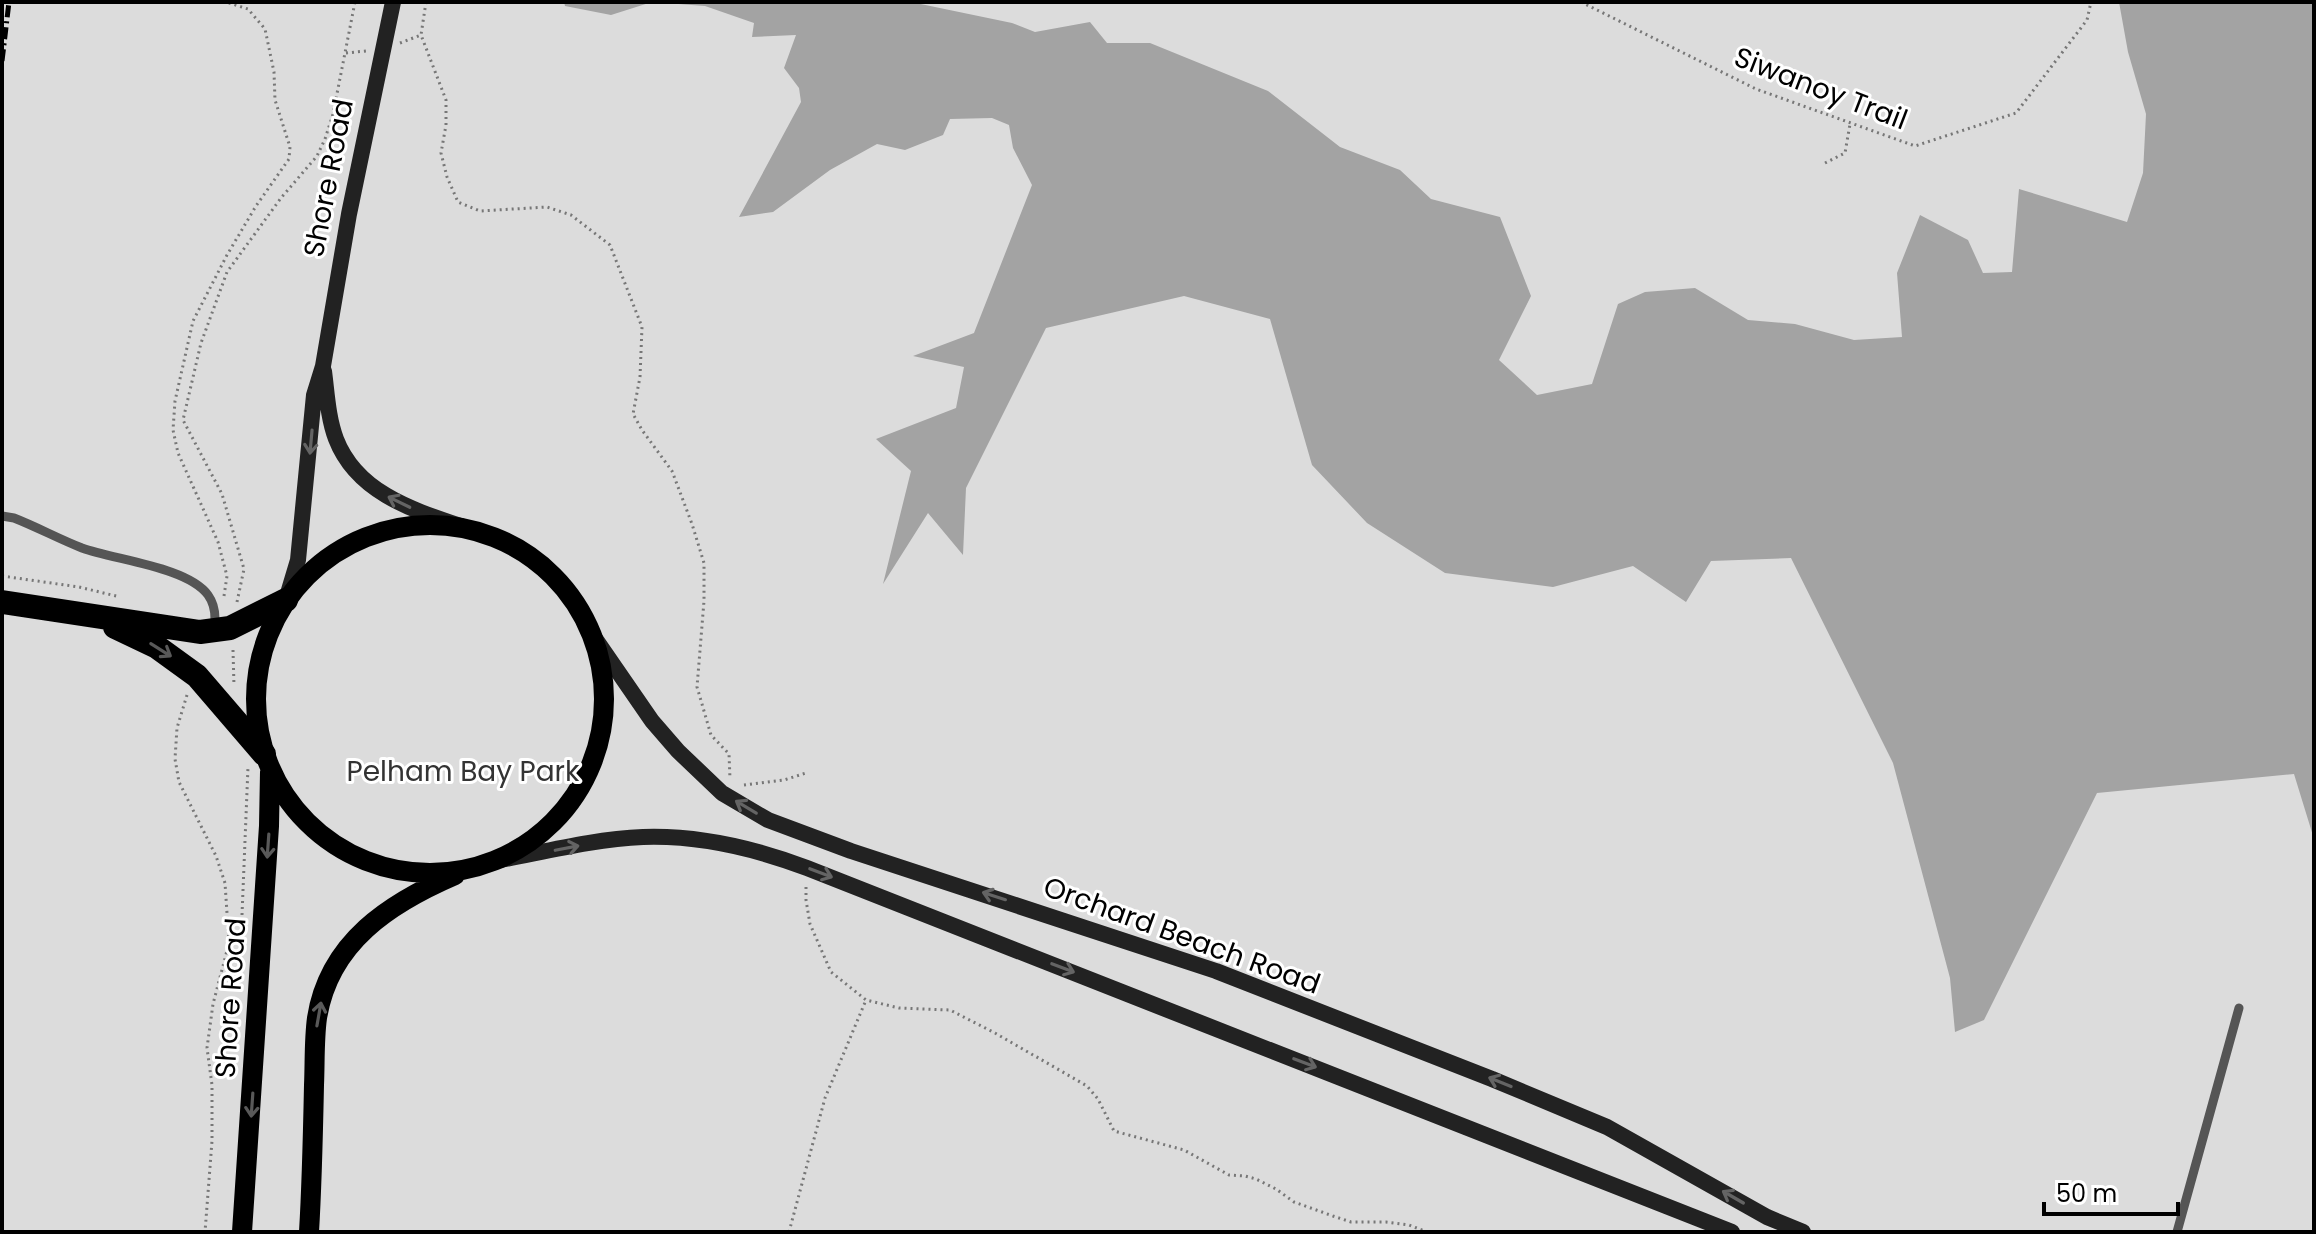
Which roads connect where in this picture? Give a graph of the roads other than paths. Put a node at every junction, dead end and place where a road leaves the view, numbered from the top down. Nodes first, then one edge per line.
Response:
1 (393, 2) edge
2 (323, 366) junction
3 (2, 516) edge
4 (472, 530) junction
5 (286, 600) junction
6 (2, 602) edge
7 (91, 617) junction
8 (215, 623) junction
9 (592, 634) junction
10 (261, 761) junction
11 (482, 864) junction
12 (2239, 1008) dead end
13 (242, 1232) edge
14 (309, 1232) edge
15 (1732, 1232) edge
16 (1803, 1232) edge
17 (2177, 1232) edge

1 - 2 street, Shore Road
4 -> 2 street, Shore Road
2 -> 5 street, Shore Road
3 - 8 lane
4 - 5 main road
4 - 9 main road
5 - 8 highway
5 - 10 main road
6 - 7 highway
7 - 8 highway
7 -> 10 highway
9 - 11 main road
16 -> 9 street, Orchard Beach Road
10 - 11 main road
10 -> 13 main road, Shore Road
14 -> 11 main road
11 -> 15 street
12 - 17 lane

